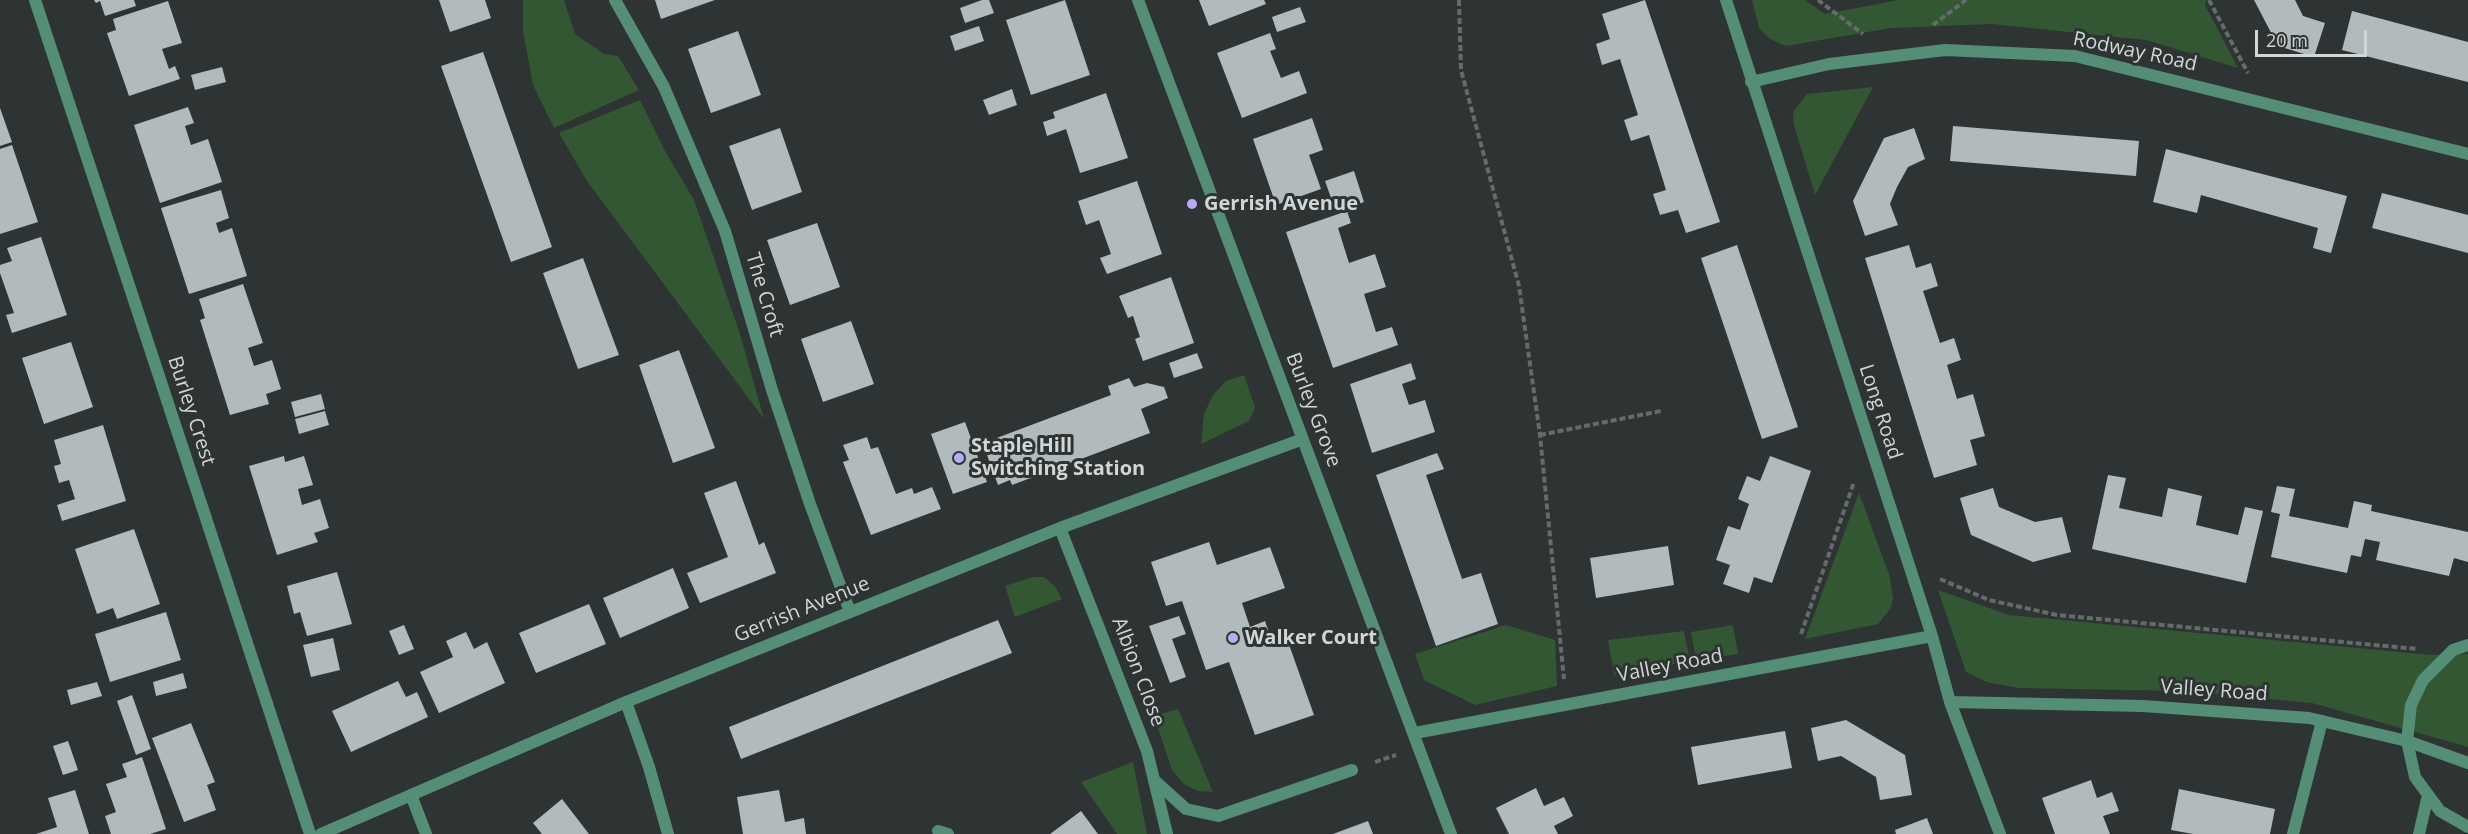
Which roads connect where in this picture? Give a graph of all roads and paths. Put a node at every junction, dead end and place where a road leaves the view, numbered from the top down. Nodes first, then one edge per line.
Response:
1 (35, 0) edge
2 (615, 0) edge
3 (1138, 0) edge
4 (1459, 0) edge
5 (1726, 0) edge
6 (2209, 0) edge
7 (1751, 82) junction
8 (2264, 102) junction
9 (2468, 154) edge
10 (1660, 411) dead end
11 (1540, 435) junction
12 (1304, 438) junction
13 (1869, 440) junction
14 (1060, 528) junction
15 (1938, 578) dead end
16 (850, 612) junction
17 (1932, 636) junction
18 (2468, 645) edge
19 (2453, 651) junction
20 (1791, 663) junction
21 (626, 702) junction
22 (1950, 702) junction
23 (1567, 706) junction
24 (2322, 721) junction
25 (1415, 733) junction
26 (2407, 741) junction
27 (1420, 747) junction
28 (2468, 763) edge
29 (1352, 770) joint
30 (1154, 780) junction
31 (411, 795) junction
32 (2428, 795) junction
33 (2468, 827) edge
34 (310, 834) edge
35 (321, 834) edge
36 (426, 834) edge
37 (668, 834) edge
38 (1167, 834) edge
39 (1452, 834) edge
40 (2000, 834) edge
41 (2293, 834) edge
42 (2420, 834) edge

1 - 34 street, Burley Crest
2 - 16 street, The Croft
3 - 12 street, Burley Grove
4 - 11 path
5 - 7 street, Long Road
6 - 8 path
7 - 8 street, Rodway Road
7 - 13 street, Long Road
8 - 9 street, Rodway Road
10 - 11 path
11 - 23 path
12 - 14 street, Gerrish Avenue
12 - 25 street, Burley Grove
13 - 17 street, Long Road
13 - 20 path
14 - 16 street, Gerrish Avenue
14 - 30 street, Albion Close
15 - 19 path
16 - 21 street, Gerrish Avenue
17 - 20 street, Valley Road
17 - 22 street, Long Road
18 - 19 street
19 - 26 street
20 - 23 street, Valley Road
21 - 31 street, Gerrish Avenue
21 - 37 street
22 - 24 street, Valley Road
22 - 40 street, Long Road
23 - 25 street, Valley Road
24 - 26 street, Valley Road
24 - 41 street
25 - 27 street, Burley Grove
26 - 28 street, Valley Road
26 - 32 street
27 - 29 path
27 - 39 street, Burley Grove
29 - 30 street
30 - 38 street, Albion Close
31 - 35 street, Gerrish Avenue
31 - 36 street
32 - 33 street
32 - 42 street

